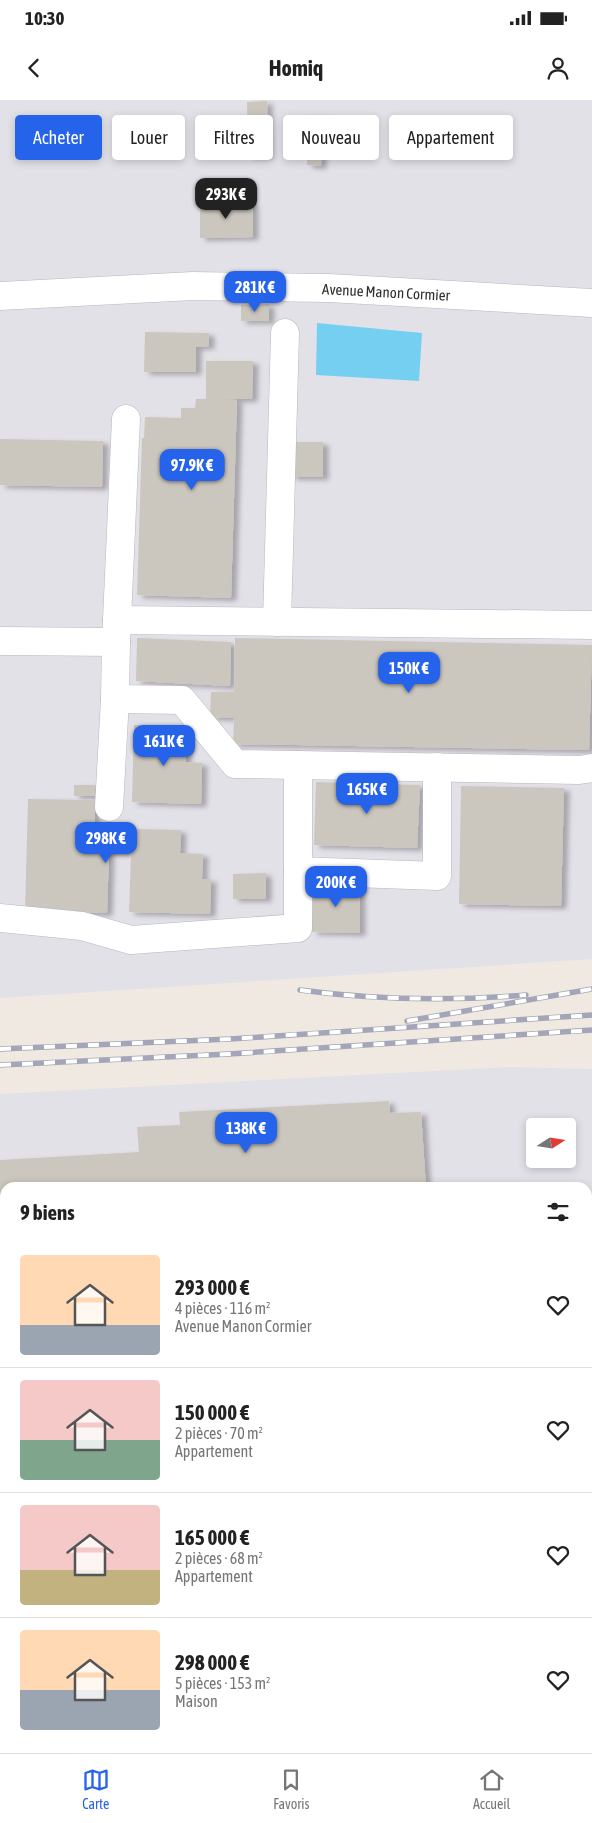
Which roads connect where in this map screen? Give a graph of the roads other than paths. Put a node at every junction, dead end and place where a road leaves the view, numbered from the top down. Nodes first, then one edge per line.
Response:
1 (0, 296) edge
2 (592, 303) edge
3 (285, 333) dead end
4 (126, 419) dead end
5 (277, 622) junction
6 (592, 625) edge
7 (116, 631) junction
8 (0, 641) edge
9 (115, 699) junction
10 (298, 765) junction
11 (437, 767) junction
12 (592, 768) edge
13 (109, 806) dead end
14 (298, 871) junction
15 (0, 918) edge

1 - 2 street, Avenue Manon Cormier
3 - 5 street
4 - 7 street
5 - 6 street
5 - 7 street
7 - 8 street
7 - 9 street
9 - 10 street
9 - 13 street
10 - 11 street
10 - 14 street
11 - 12 street
11 - 14 street
14 - 15 street

